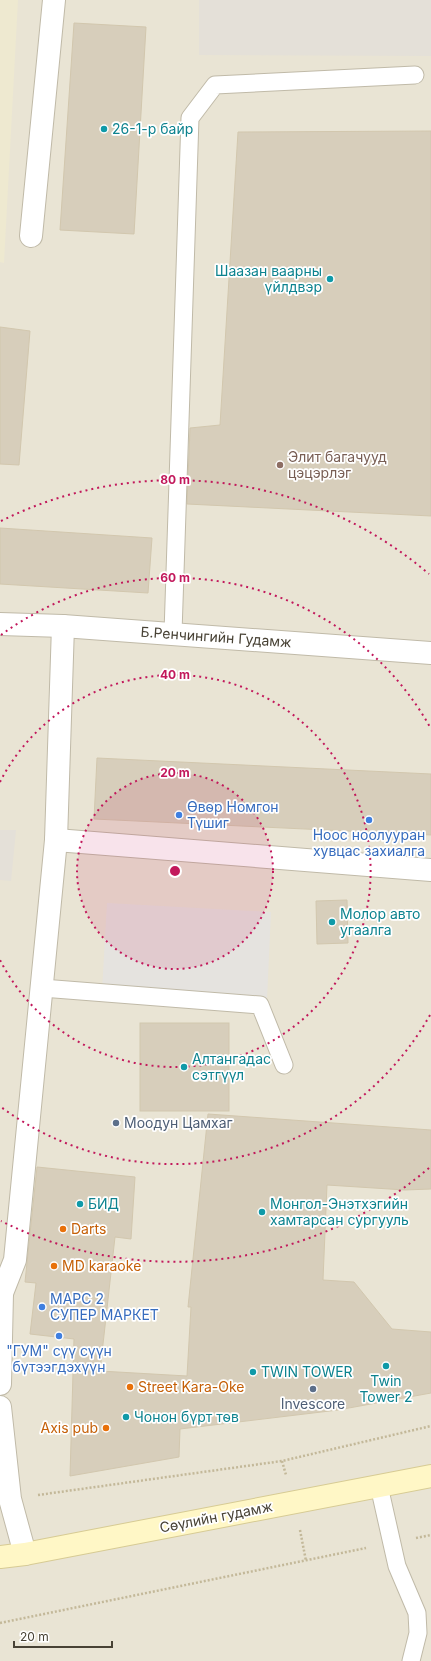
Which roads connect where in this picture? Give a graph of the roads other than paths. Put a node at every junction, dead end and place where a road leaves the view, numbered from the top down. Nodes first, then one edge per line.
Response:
1 (54, 0) edge
2 (415, 75) dead end
3 (31, 236) dead end
4 (0, 624) edge
5 (63, 626) junction
6 (173, 633) junction
7 (431, 653) edge
8 (56, 840) junction
9 (431, 870) edge
10 (42, 988) junction
11 (284, 1065) dead end
12 (1, 1292) edge
13 (0, 1384) edge
14 (0, 1407) edge
15 (431, 1476) edge
16 (379, 1486) junction
17 (25, 1554) junction
18 (0, 1557) edge
19 (411, 1661) edge

1 - 3 street
2 - 6 lane
4 - 5 street, Б.Ренчингийн Гудамж
5 - 6 street, Б.Ренчингийн Гудамж
5 - 8 street
6 - 7 street, Б.Ренчингийн Гудамж
8 - 9 street
8 - 10 street
10 - 11 lane
10 - 12 street
12 - 13 street
14 - 17 street
15 - 16 main road, Сөүлийн гудамж
16 - 17 main road, Сөүлийн гудамж
16 - 19 lane
17 - 18 main road, Сөүлийн гудамж

